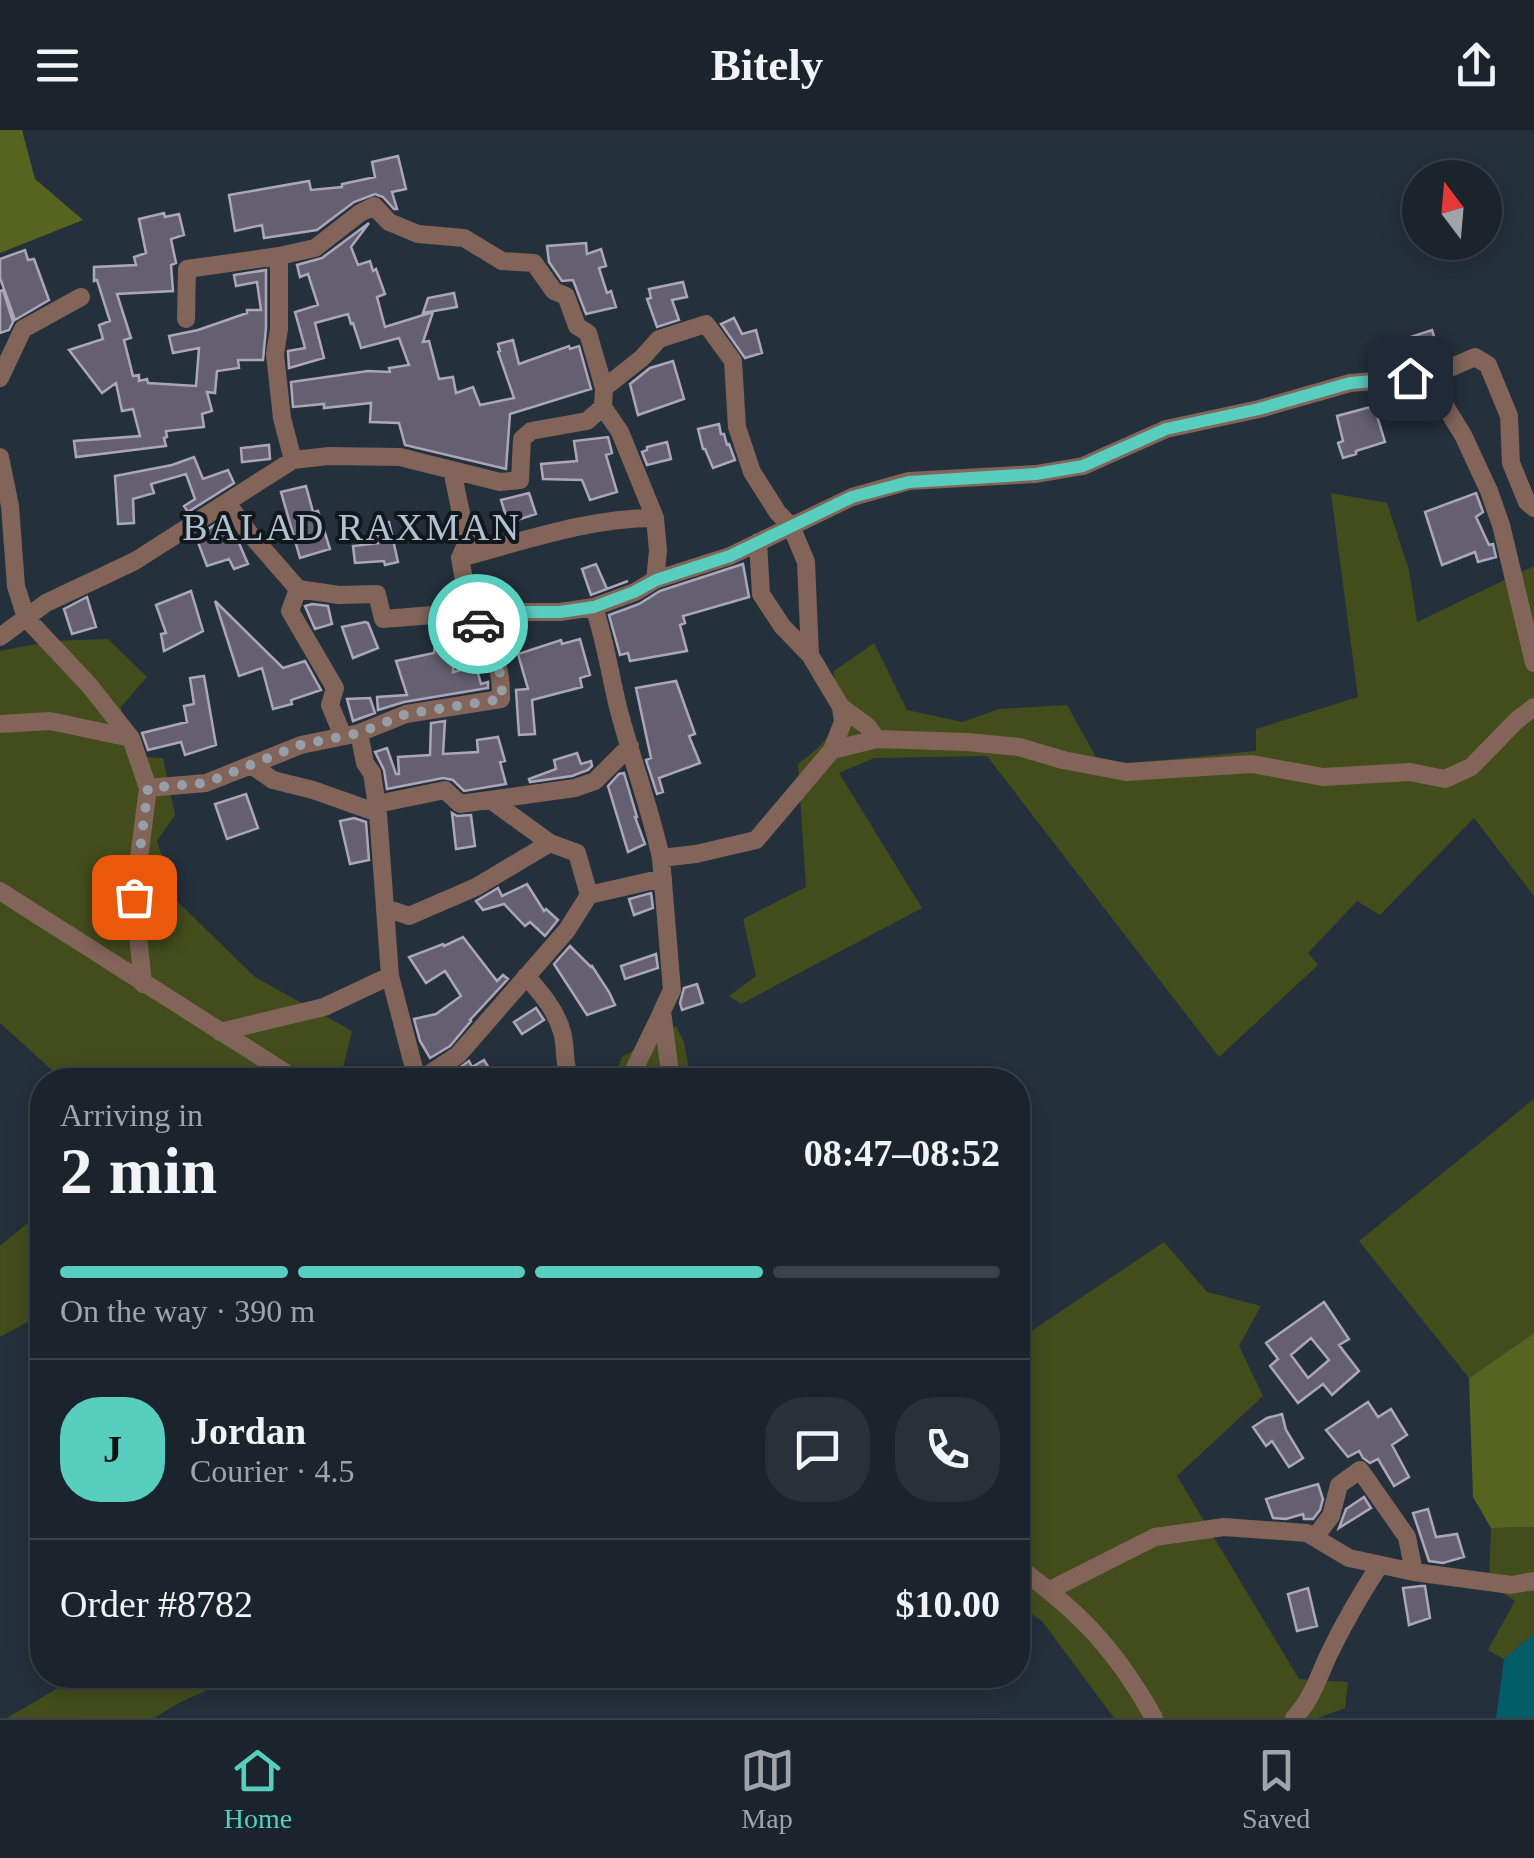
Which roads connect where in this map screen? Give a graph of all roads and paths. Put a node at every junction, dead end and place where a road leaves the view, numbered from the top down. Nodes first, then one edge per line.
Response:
1 (279, 256) junction
2 (81, 297) dead end
3 (186, 319) dead end
4 (1430, 374) junction
5 (0, 378) edge
6 (604, 397) junction
7 (0, 458) edge
8 (293, 460) junction
9 (452, 470) junction
10 (227, 503) junction
11 (1534, 508) edge
12 (655, 518) junction
13 (791, 526) junction
14 (758, 542) junction
15 (460, 558) junction
16 (656, 580) junction
17 (298, 588) junction
18 (594, 607) junction
19 (470, 612) junction
20 (26, 618) junction
21 (0, 637) edge
22 (810, 655) junction
23 (1534, 663) edge
24 (840, 707) junction
25 (1534, 707) edge
26 (0, 724) edge
27 (351, 735) junction
28 (131, 738) junction
29 (877, 739) junction
30 (630, 746) junction
31 (832, 750) junction
32 (251, 765) junction
33 (148, 788) junction
34 (492, 801) junction
35 (377, 808) junction
36 (550, 844) junction
37 (662, 868) junction
38 (0, 892) edge
39 (588, 895) junction
40 (386, 908) junction
41 (390, 976) junction
42 (526, 976) junction
43 (143, 984) junction
44 (662, 1012) junction
45 (220, 1032) junction
46 (278, 1068) edge
47 (415, 1068) edge
48 (438, 1068) edge
49 (566, 1068) edge
50 (636, 1068) edge
51 (669, 1068) edge
52 (1315, 1537) junction
53 (1379, 1566) junction
54 (1414, 1572) junction
55 (1030, 1576) edge
56 (1534, 1581) edge
57 (1050, 1590) junction
58 (1154, 1718) edge
59 (1294, 1718) edge

1 - 3 street
1 - 6 street
1 - 8 street
2 - 5 street
4 - 11 street
4 - 13 street
4 - 23 street
6 - 9 street
6 - 12 street
6 - 13 street
7 - 20 street
8 - 9 street
8 - 10 street
9 - 15 street
10 - 17 street
10 - 20 street
12 - 15 street
12 - 16 street
13 - 14 street
13 - 22 street
14 - 16 street
14 - 22 street
15 - 19 street
16 - 18 street
17 - 19 street
17 - 27 street
18 - 19 street
18 - 30 street
19 - 27 street
20 - 21 street
20 - 28 street
22 - 24 street
24 - 29 street
24 - 31 street
25 - 29 street
26 - 28 street
27 - 32 street
27 - 35 street
28 - 33 street
29 - 31 street
30 - 34 street
30 - 37 street
31 - 37 street
32 - 33 street
32 - 35 street
33 - 43 street
34 - 35 street
34 - 36 street
35 - 40 street
36 - 39 street
36 - 40 street
37 - 39 street
37 - 44 street
38 - 43 street
39 - 42 street
40 - 41 street
41 - 45 street
41 - 47 street
42 - 48 street
42 - 49 street
43 - 45 street
44 - 50 street
44 - 51 street
45 - 46 street
52 - 53 street
52 - 54 street
52 - 57 street
53 - 54 street
53 - 59 street
54 - 56 street
55 - 57 street
57 - 58 street

